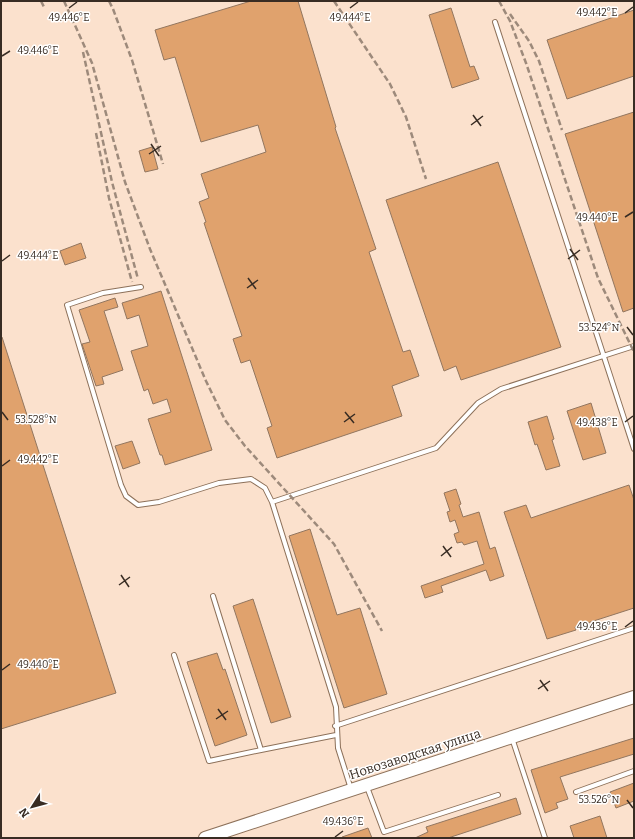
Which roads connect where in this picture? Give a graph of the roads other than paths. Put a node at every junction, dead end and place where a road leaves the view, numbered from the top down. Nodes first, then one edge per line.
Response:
1 (494, 22) dead end
2 (141, 287) dead end
3 (634, 346) edge
4 (604, 356) junction
5 (634, 449) edge
6 (272, 502) junction
7 (213, 596) dead end
8 (634, 628) edge
9 (174, 656) dead end
10 (634, 697) edge
11 (336, 726) junction
12 (336, 735) junction
13 (511, 737) junction
14 (261, 750) junction
15 (634, 771) edge
16 (366, 785) junction
17 (352, 790) junction
18 (576, 792) dead end
19 (498, 795) dead end
20 (205, 838) edge
21 (545, 838) edge

1 - 4 lane
2 - 6 lane
3 - 4 lane
4 - 5 lane
4 - 6 lane
6 - 11 lane
7 - 14 lane
8 - 11 lane
9 - 14 lane
10 - 13 main road, Новозаводская улица
11 - 12 lane
12 - 14 lane
12 - 17 lane
13 - 16 main road, Новозаводская улица
13 - 21 lane
15 - 18 lane
16 - 17 main road, Новозаводская улица
16 - 19 lane
17 - 20 main road, Новозаводская улица

